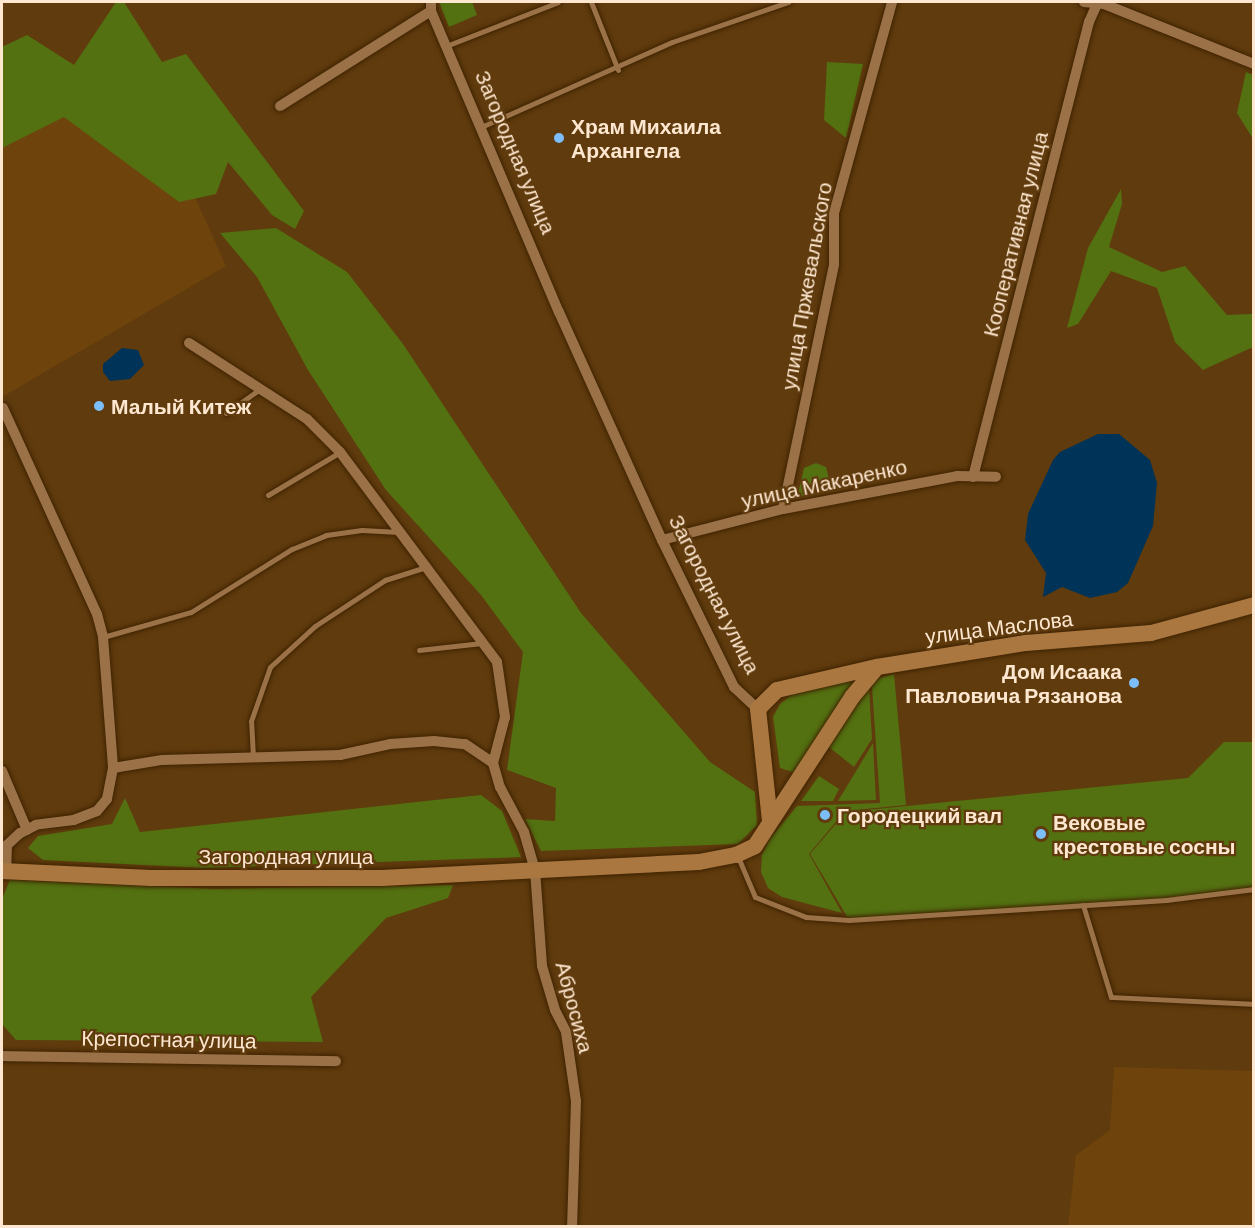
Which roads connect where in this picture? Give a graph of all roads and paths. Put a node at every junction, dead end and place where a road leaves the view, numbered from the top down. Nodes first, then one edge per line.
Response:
1 (558, 2) edge
2 (591, 2) edge
3 (788, 2) edge
4 (892, 2) edge
5 (1084, 2) edge
6 (1098, 2) edge
7 (431, 6) edge
8 (446, 46) junction
9 (1254, 64) edge
10 (618, 70) junction
11 (280, 106) dead end
12 (481, 128) junction
13 (189, 343) dead end
14 (262, 388) junction
15 (3, 408) dead end
16 (226, 413) dead end
17 (339, 452) junction
18 (973, 477) junction
19 (996, 477) dead end
20 (268, 495) dead end
21 (783, 509) junction
22 (400, 532) junction
23 (662, 540) junction
24 (426, 567) junction
25 (1254, 605) edge
26 (103, 636) junction
27 (482, 643) junction
28 (419, 650) dead end
29 (877, 667) junction
30 (758, 709) junction
31 (253, 759) junction
32 (493, 763) junction
33 (113, 768) junction
34 (2, 771) edge
35 (770, 820) junction
36 (27, 830) junction
37 (736, 855) junction
38 (535, 870) junction
39 (4, 871) edge
40 (1254, 889) edge
41 (1083, 904) junction
42 (1254, 1004) edge
43 (2, 1056) edge
44 (336, 1061) dead end
45 (572, 1227) edge

1 - 8 lane
2 - 10 lane
3 - 10 lane
4 - 21 street, улица Пржевальского
5 - 6 street
6 - 9 street
6 - 18 street, Кооперативная улица
7 - 8 street, Загородная улица
7 - 11 street
8 - 12 street, Загородная улица
10 - 12 lane
12 - 23 street, Загородная улица
13 - 14 street
14 - 16 lane
14 - 17 street
15 - 26 street
17 - 20 lane
17 - 22 street
18 - 19 street, улица Макаренко
18 - 21 street, улица Макаренко
21 - 23 street, улица Макаренко
22 - 24 street
22 - 26 lane
23 - 30 street, Загородная улица
24 - 27 street
24 - 31 lane
25 - 29 street, улица Маслова
26 - 33 street
27 - 28 lane
27 - 32 street
29 - 30 street, улица Маслова
29 - 35 street, Загородная улица
30 - 35 street
31 - 32 street
31 - 33 street
32 - 38 street, Абросиха
33 - 36 street
34 - 36 street
35 - 37 street, Загородная улица
36 - 39 street, Загородная улица
37 - 38 street, Загородная улица
37 - 41 lane
38 - 39 street, Загородная улица
38 - 45 street, Абросиха
40 - 41 lane
41 - 42 lane
43 - 44 street, Крепостная улица

